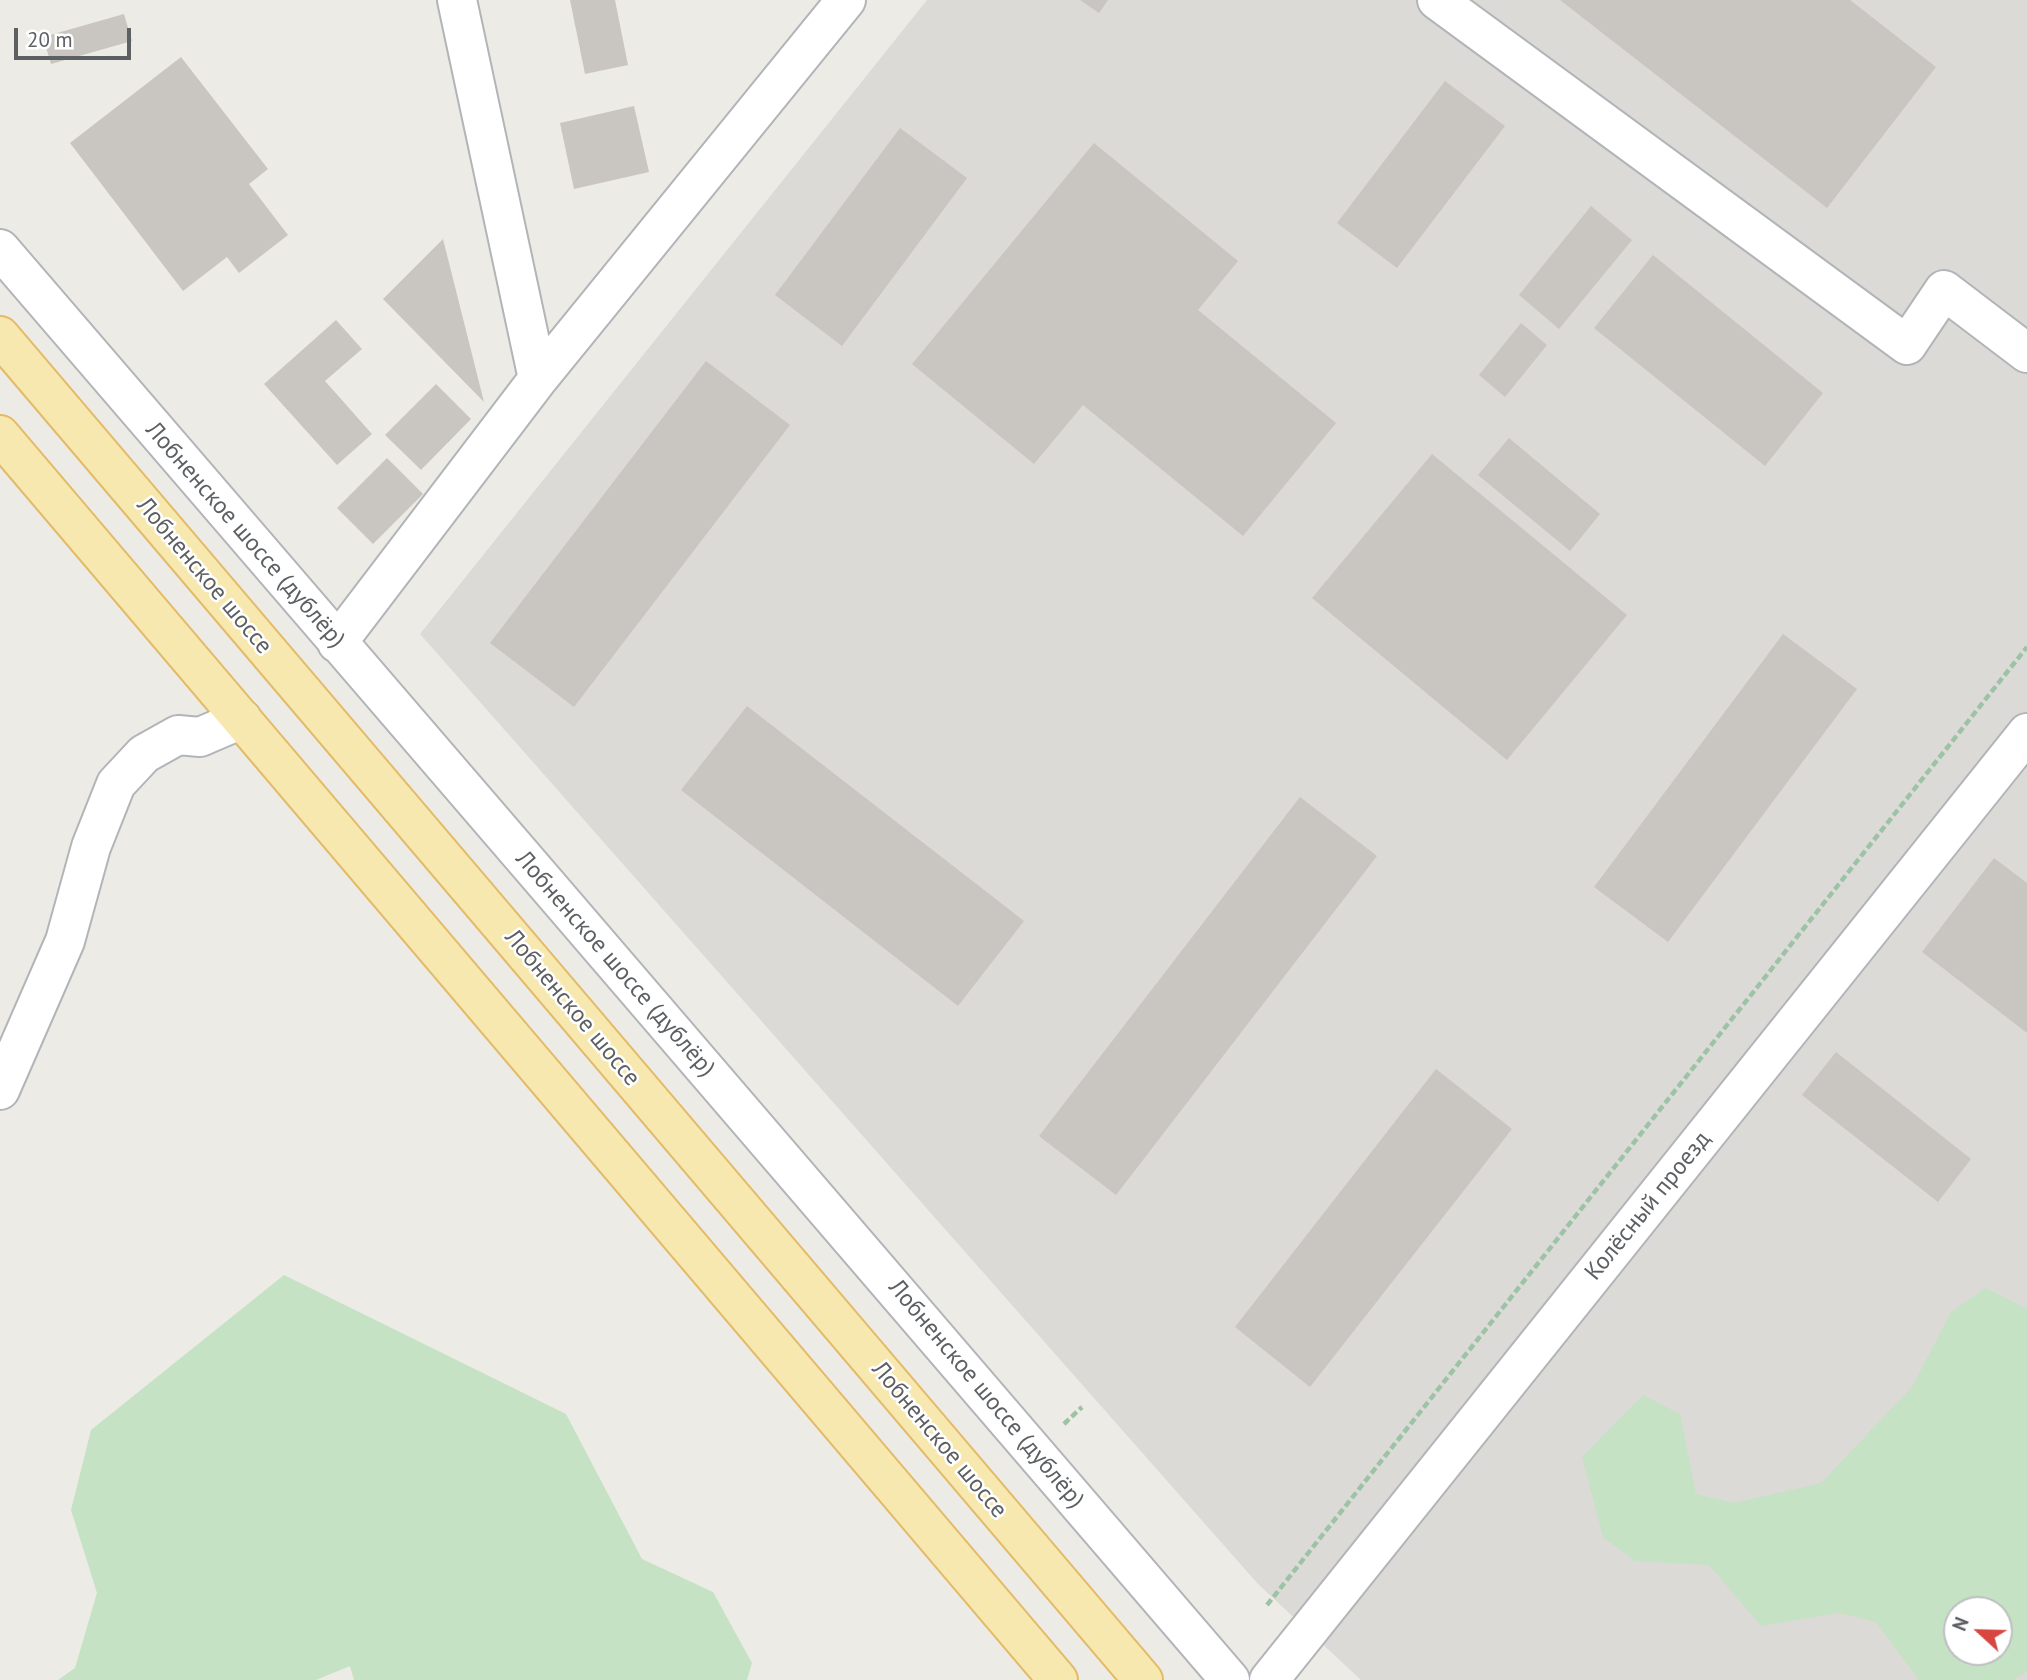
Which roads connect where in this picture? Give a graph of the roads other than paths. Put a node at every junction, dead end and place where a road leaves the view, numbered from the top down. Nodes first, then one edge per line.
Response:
1 (457, 0) edge
2 (846, 0) edge
3 (1437, 0) edge
4 (0, 249) edge
5 (0, 336) edge
6 (2027, 353) edge
7 (538, 379) junction
8 (0, 435) edge
9 (337, 643) junction
10 (242, 719) junction
11 (2027, 733) edge
12 (0, 1090) edge
13 (1058, 1680) edge
14 (1143, 1680) edge
15 (1230, 1680) edge
16 (1269, 1680) edge

1 - 7 street
2 - 7 street
3 - 6 street
4 - 9 street, Лобненское шоссе (дублёр)
5 - 14 main road, Лобненское шоссе
7 - 9 street
8 - 10 main road
9 - 15 street, Лобненское шоссе (дублёр)
10 - 12 street
10 - 13 main road
11 - 16 street, Колёсный проезд

